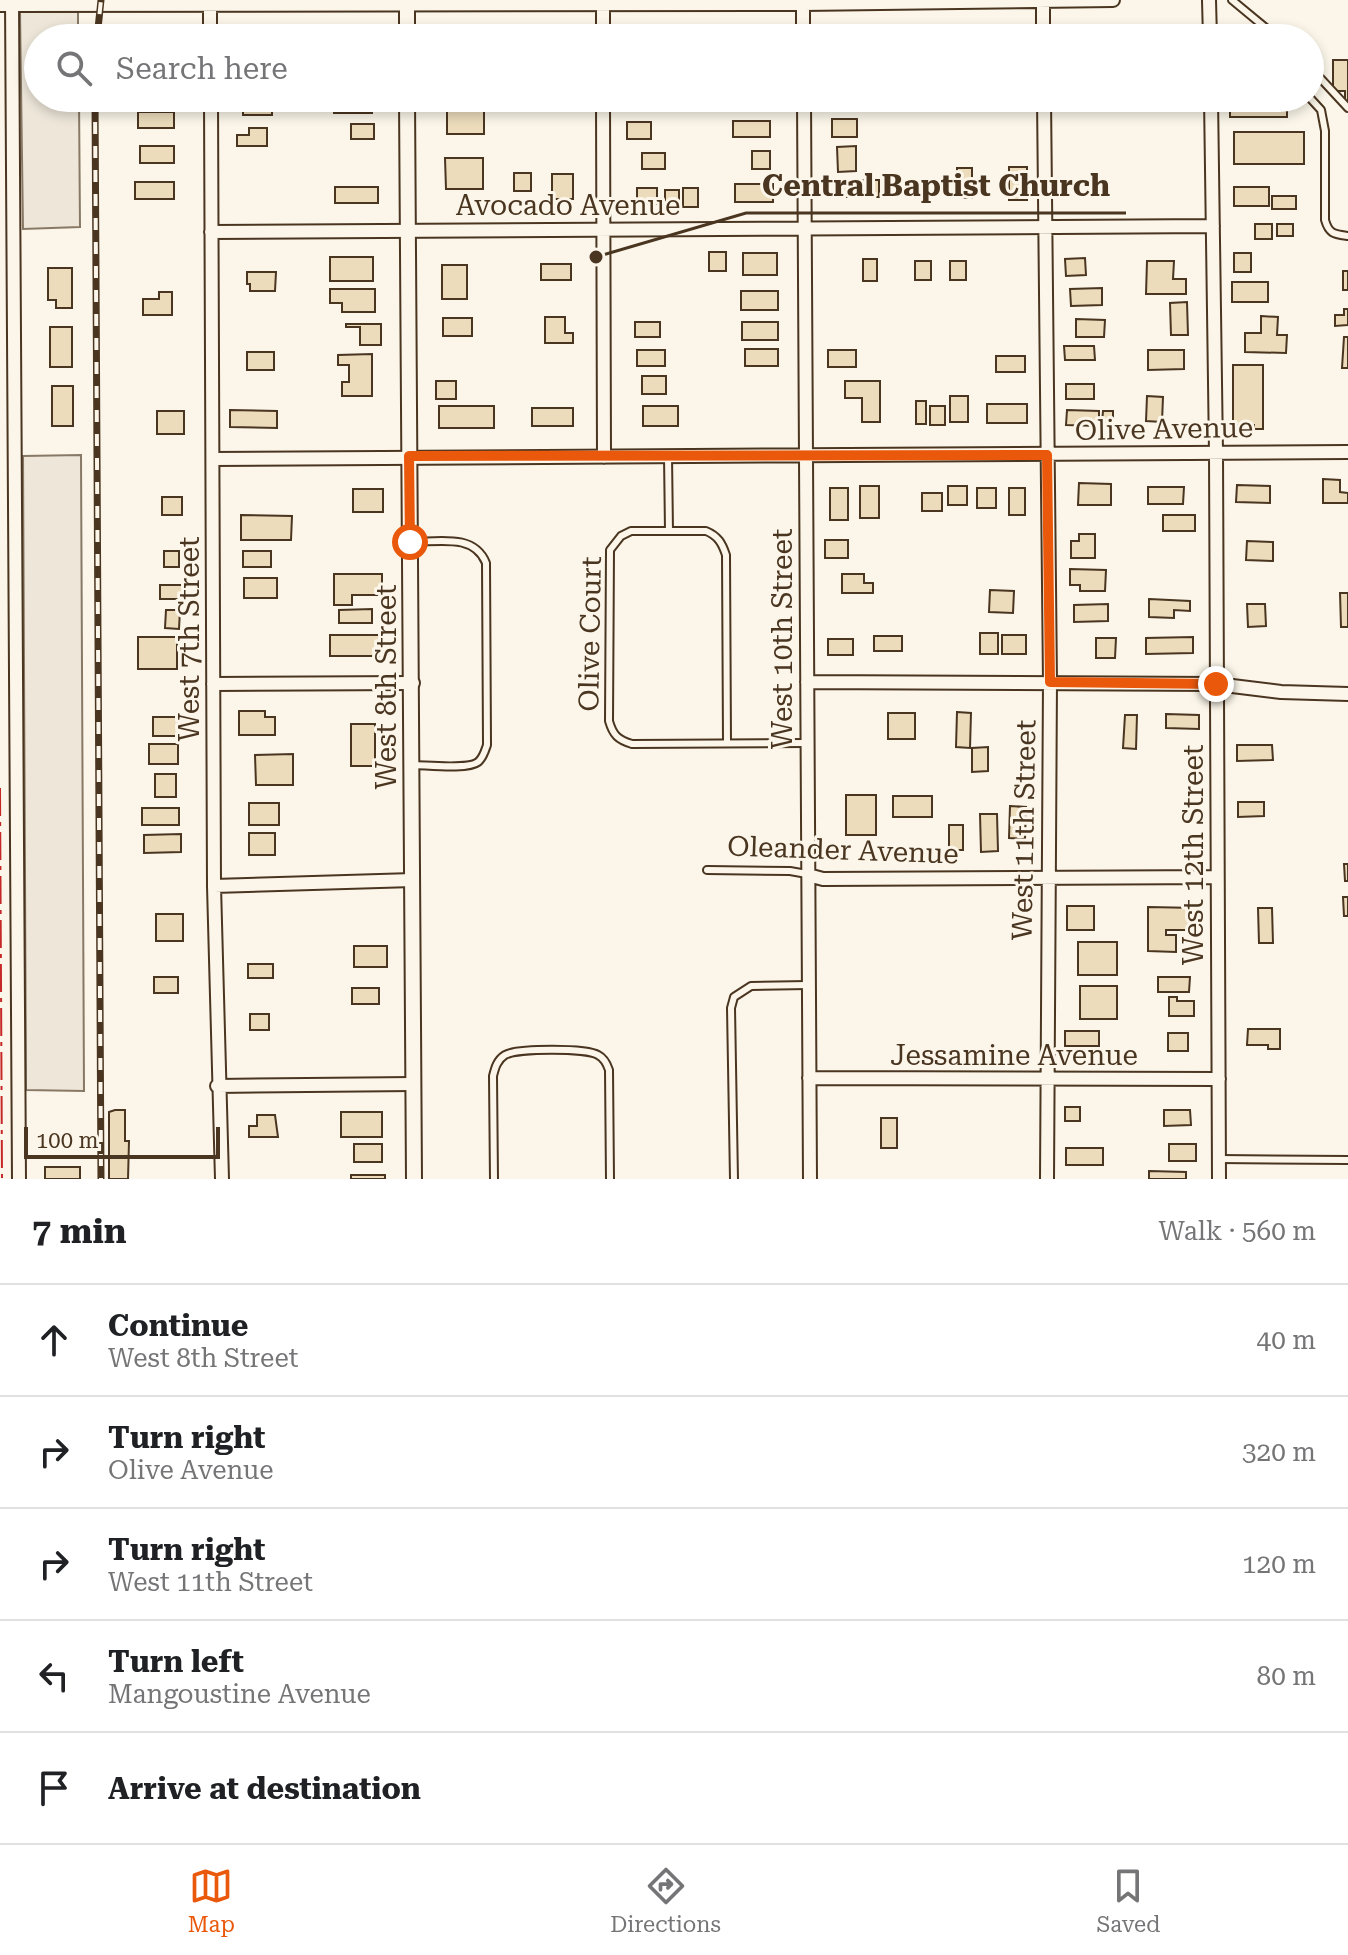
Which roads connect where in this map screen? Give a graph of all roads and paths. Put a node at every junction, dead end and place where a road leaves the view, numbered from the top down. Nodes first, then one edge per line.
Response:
1 (1113, 0) edge
2 (1209, 0) edge
3 (1232, 0) edge
4 (603, 1) edge
5 (1043, 1) edge
6 (407, 2) edge
7 (500, 2) edge
8 (803, 2) edge
9 (210, 3) edge
10 (8, 4) edge
11 (210, 24) edge
12 (407, 24) edge
13 (603, 24) edge
14 (803, 24) edge
15 (1043, 24) edge
16 (1210, 24) edge
17 (1261, 24) edge
18 (1324, 82) edge
19 (1348, 108) edge
20 (211, 112) edge
21 (407, 112) edge
22 (603, 112) edge
23 (804, 112) edge
24 (1044, 112) edge
25 (1211, 112) edge
26 (1321, 112) edge
27 (1044, 226) junction
28 (1213, 226) junction
29 (805, 227) junction
30 (407, 229) junction
31 (604, 229) junction
32 (0, 232) edge
33 (15, 232) junction
34 (211, 232) junction
35 (1348, 236) edge
36 (1348, 452) edge
37 (1216, 453) junction
38 (805, 455) junction
39 (1047, 455) junction
40 (409, 456) junction
41 (668, 456) junction
42 (604, 457) junction
43 (0, 458) edge
44 (15, 458) junction
45 (213, 459) junction
46 (669, 531) junction
47 (410, 542) junction
48 (807, 682) junction
49 (1050, 682) junction
50 (413, 683) junction
51 (213, 684) junction
52 (1216, 684) junction
53 (1348, 694) edge
54 (727, 743) junction
55 (807, 743) junction
56 (412, 765) junction
57 (707, 870) dead end
58 (808, 875) junction
59 (1048, 877) junction
60 (1217, 877) junction
61 (413, 880) junction
62 (214, 886) junction
63 (809, 985) junction
64 (809, 1078) junction
65 (1046, 1078) junction
66 (1219, 1079) junction
67 (414, 1084) junction
68 (217, 1086) junction
69 (1219, 1159) junction
70 (1348, 1160) edge
71 (19, 1179) edge
72 (222, 1179) edge
73 (414, 1179) edge
74 (494, 1179) edge
75 (610, 1179) edge
76 (734, 1179) edge
77 (810, 1179) edge
78 (1047, 1179) edge
79 (1219, 1179) edge

1 - 5 street
2 - 16 street
3 - 17 lane
4 - 7 street
4 - 8 street
4 - 13 street
5 - 8 street
5 - 15 street
6 - 7 street
6 - 9 street
6 - 12 street
8 - 14 street
9 - 10 street
9 - 11 street
10 - 33 street
18 - 19 lane
20 - 34 street, West 7th Street
21 - 30 street, West 8th Street
22 - 31 street
23 - 29 street, West 10th Street
24 - 27 street, West 11th Street
25 - 28 street, West 12th Street
26 - 35 lane
27 - 28 street, Avocado Avenue
27 - 29 street, Avocado Avenue
27 - 39 street, West 11th Street
28 - 37 street, West 12th Street
29 - 31 street, Avocado Avenue
29 - 38 street, West 10th Street
30 - 31 street, Avocado Avenue
30 - 34 street, Avocado Avenue
30 - 40 street, West 8th Street
31 - 42 street
32 - 33 street
33 - 44 street
34 - 45 street, West 7th Street
36 - 37 street, Olive Avenue
37 - 39 street, Olive Avenue
37 - 52 street, West 12th Street
38 - 39 street, Olive Avenue
38 - 41 street, Olive Avenue
38 - 48 street, West 10th Street
39 - 49 street, West 11th Street
40 - 42 street, Olive Avenue
40 - 45 street, Olive Avenue
40 - 47 street, West 8th Street
41 - 42 street, Olive Avenue
41 - 46 lane
43 - 44 street
44 - 71 street
45 - 51 street, West 7th Street
46 - 54 lane, Olive Court
46 - 54 lane, Olive Court
47 - 50 street, West 8th Street
47 - 56 lane
48 - 49 street
48 - 55 street, West 10th Street
49 - 52 street
49 - 59 street, West 11th Street
50 - 51 street
50 - 56 street, West 8th Street
51 - 62 street, West 7th Street
52 - 53 street
52 - 60 street, West 12th Street
54 - 55 lane, Olive Court
55 - 58 street, West 10th Street
56 - 61 street, West 8th Street
57 - 58 lane, Oleander Avenue
58 - 59 street, Oleander Avenue
58 - 63 street, West 10th Street
59 - 60 street, Oleander Avenue
59 - 65 street, West 11th Street
60 - 66 street, West 12th Street
61 - 62 street
61 - 67 street, West 8th Street
62 - 68 street, West 7th Street
63 - 64 street, West 10th Street
63 - 76 lane
64 - 65 street, Jessamine Avenue
64 - 77 street, West 10th Street
65 - 66 street, Jessamine Avenue
65 - 78 street, West 11th Street
66 - 69 street, West 12th Street
67 - 68 street
67 - 73 street, West 8th Street
68 - 72 street, West 7th Street
69 - 70 lane
69 - 79 street, West 12th Street
74 - 75 lane

